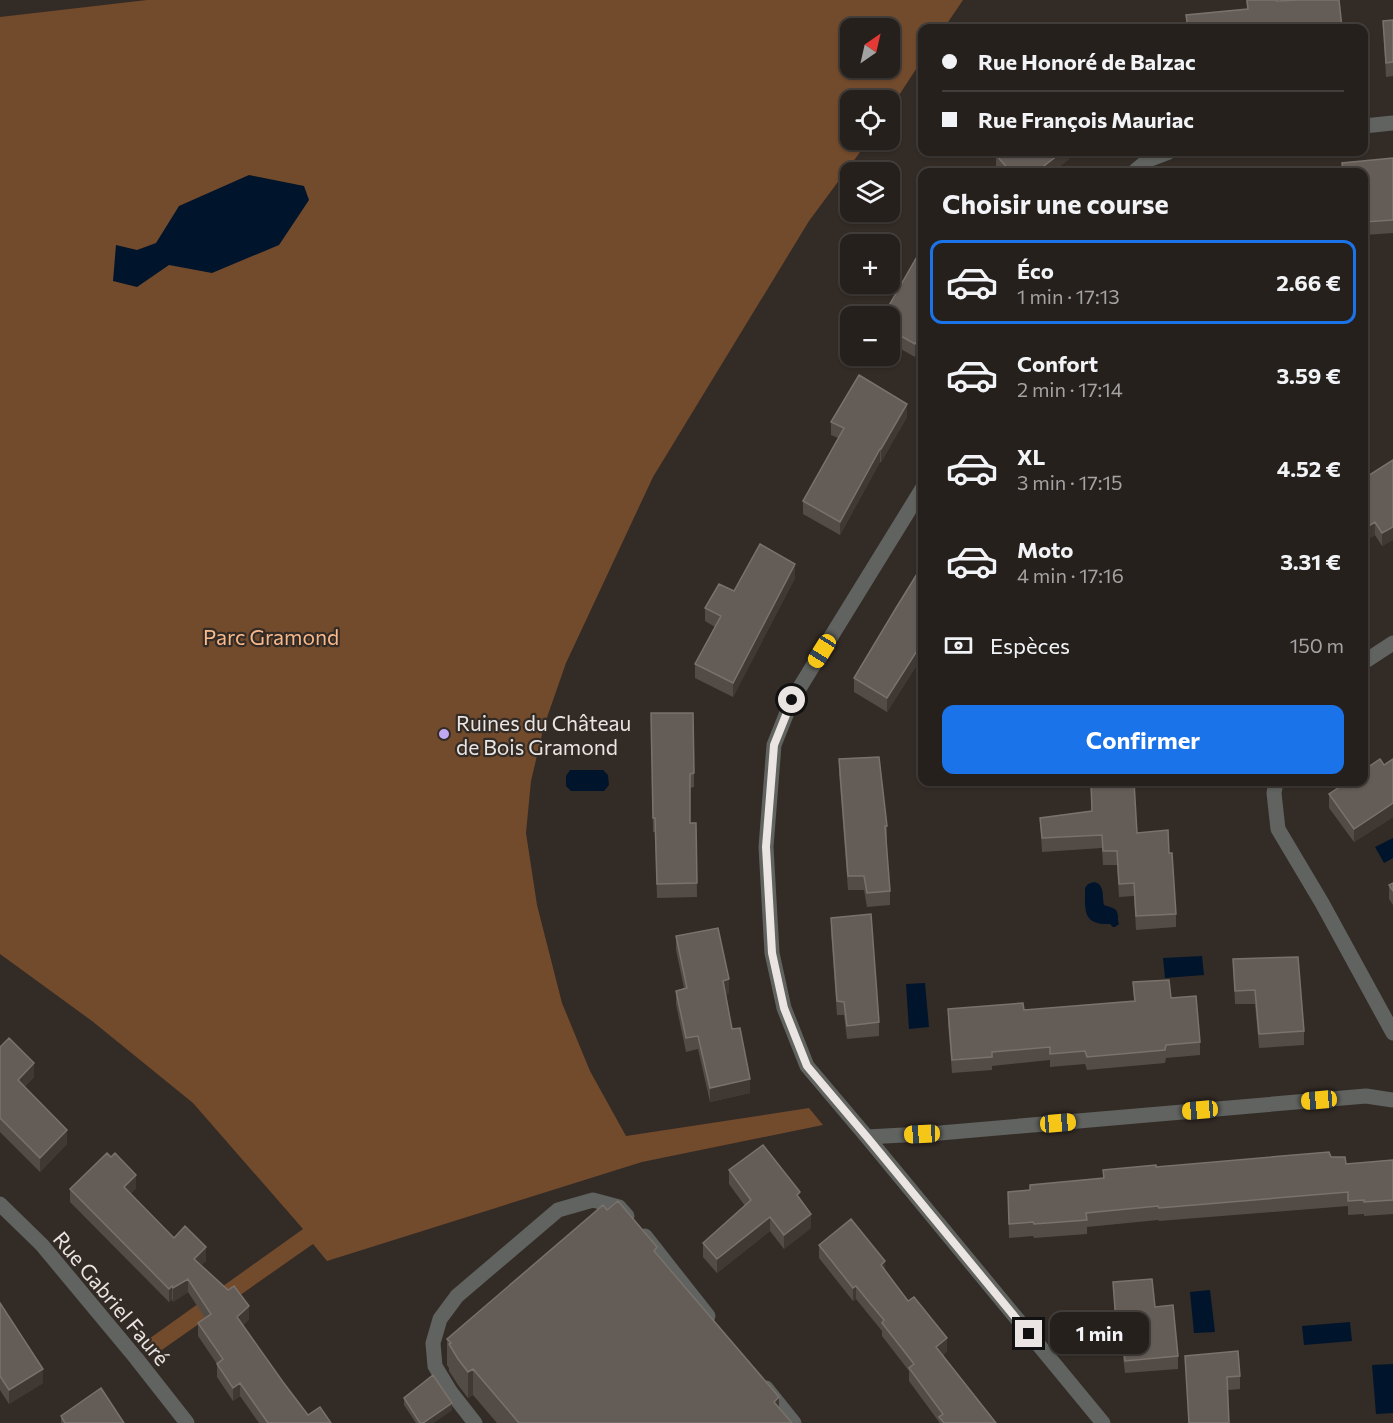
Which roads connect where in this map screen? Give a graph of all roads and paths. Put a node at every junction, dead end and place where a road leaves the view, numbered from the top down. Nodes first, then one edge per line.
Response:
1 (1393, 123) edge
2 (1368, 126) edge
3 (1158, 156) edge
4 (1139, 168) edge
5 (918, 495) edge
6 (1393, 643) edge
7 (1368, 659) edge
8 (1275, 786) edge
9 (1393, 1033) edge
10 (1393, 1100) edge
11 (867, 1137) junction
12 (0, 1204) edge
13 (720, 1330) edge
14 (757, 1377) edge
15 (187, 1423) edge
16 (475, 1423) edge
17 (794, 1423) edge
18 (1103, 1423) edge

1 - 2 street
3 - 4 street
5 - 11 street
6 - 7 street
8 - 9 street
10 - 11 street
11 - 18 street
12 - 15 street, Rue Gabriel Fauré
13 - 16 street
14 - 17 street

